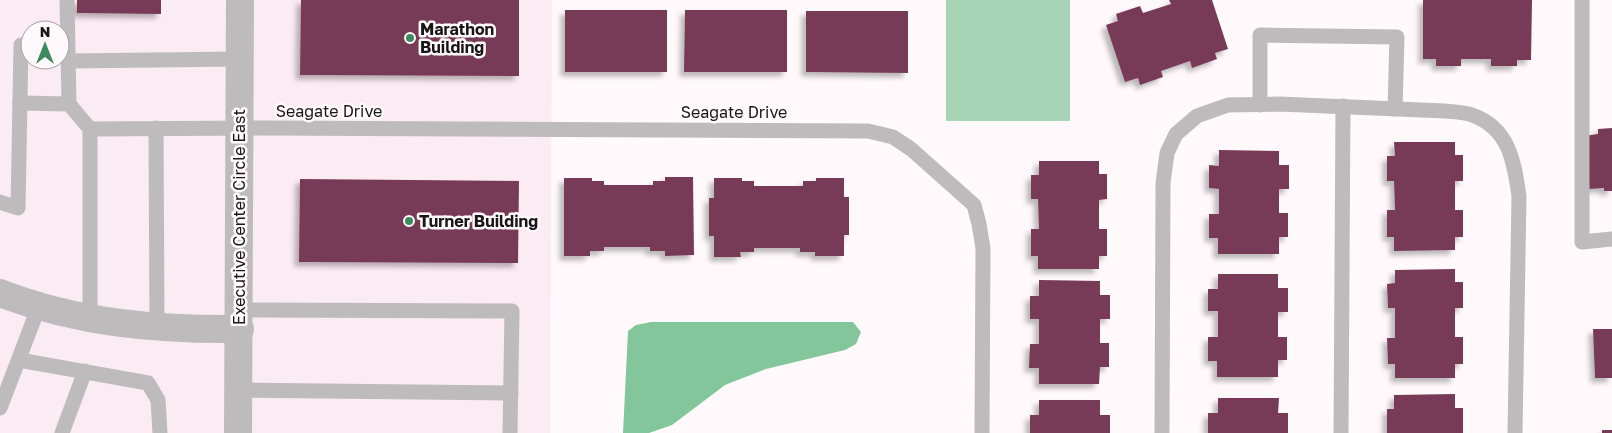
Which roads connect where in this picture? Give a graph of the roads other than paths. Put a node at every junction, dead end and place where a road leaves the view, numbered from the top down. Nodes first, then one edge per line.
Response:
1 (67, 0) edge
2 (240, 0) edge
3 (1582, 0) edge
4 (67, 20) edge
5 (239, 59) junction
6 (70, 61) edge
7 (21, 70) edge
8 (68, 70) edge
9 (20, 102) junction
10 (69, 104) junction
11 (1260, 105) junction
12 (1343, 106) junction
13 (1395, 109) junction
14 (156, 128) junction
15 (239, 128) junction
16 (90, 129) junction
17 (0, 202) edge
18 (1612, 239) edge
19 (0, 293) edge
20 (39, 306) junction
21 (90, 318) junction
22 (240, 320) junction
23 (157, 327) junction
24 (19, 360) junction
25 (85, 371) junction
26 (239, 390) junction
27 (511, 393) junction
28 (0, 408) edge
29 (62, 433) edge
30 (160, 433) edge
31 (238, 433) edge
32 (510, 433) edge
33 (982, 433) edge
34 (1162, 433) edge
35 (1341, 433) edge
36 (1515, 433) edge

1 - 4 lane
2 - 5 street, Executive Center Circle East
3 - 18 lane
5 - 6 lane
5 - 15 street, Executive Center Circle East
7 - 9 lane
8 - 10 lane
9 - 10 lane
9 - 17 lane
10 - 16 lane
11 - 12 lane
11 - 13 lane
11 - 34 lane
12 - 13 lane
12 - 35 lane
13 - 36 lane
14 - 15 lane, Seagate Drive
14 - 16 lane, Seagate Drive
14 - 23 lane
15 - 22 street, Executive Center Circle East
15 - 33 lane, Seagate Drive
16 - 21 lane
19 - 20 street
20 - 21 street
20 - 24 lane
21 - 23 street
22 - 23 street
22 - 26 street, Executive Center Circle East
22 - 27 lane
24 - 25 lane
24 - 28 lane
25 - 29 lane
25 - 30 lane
26 - 27 lane
26 - 31 street, Executive Center Circle East
27 - 32 lane

